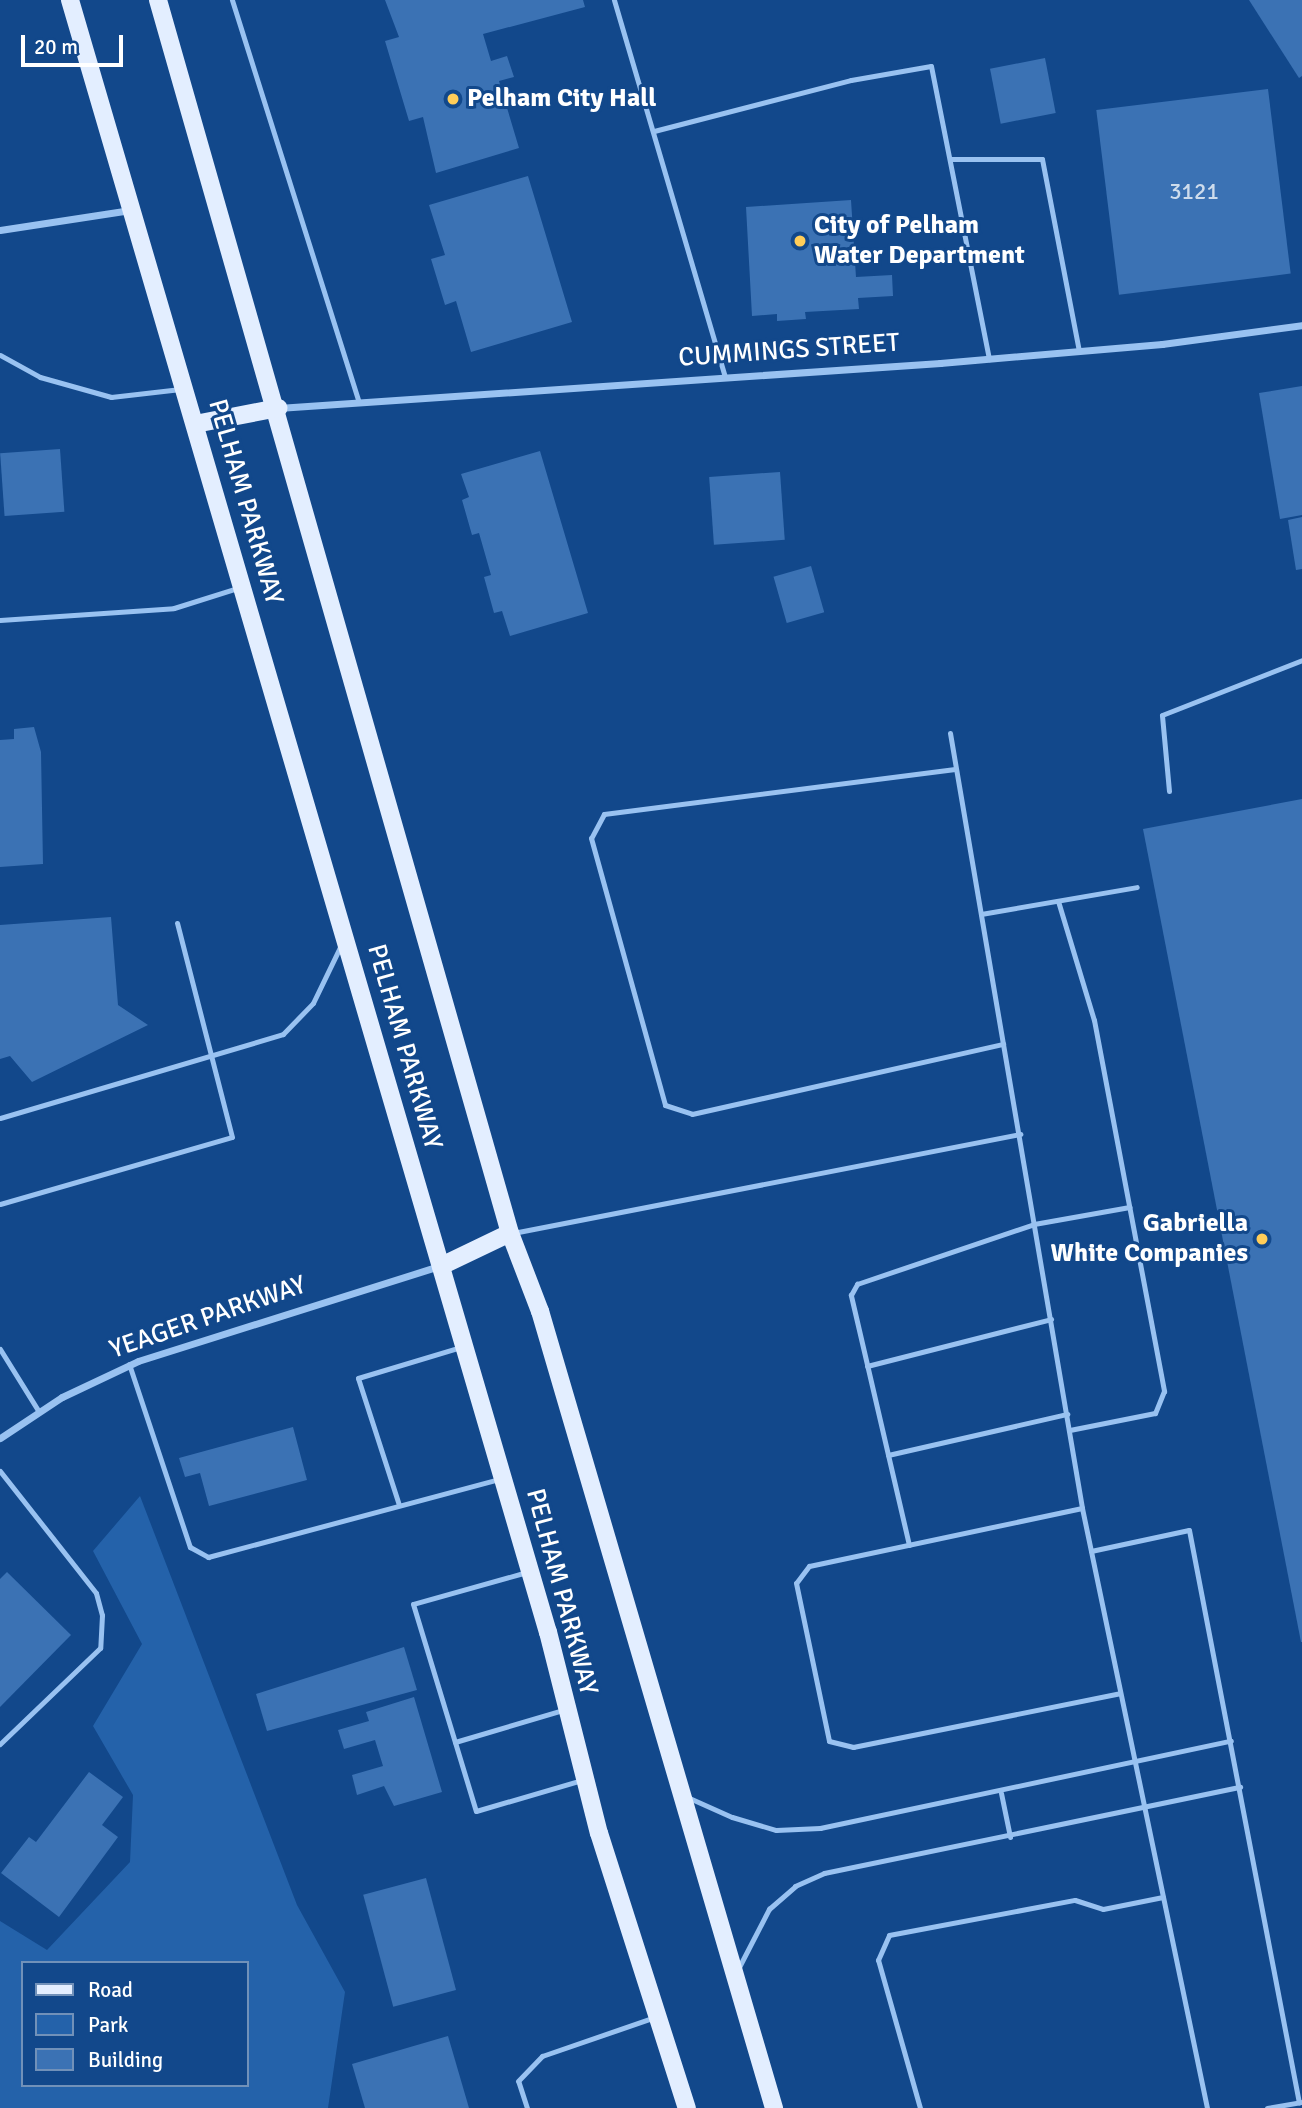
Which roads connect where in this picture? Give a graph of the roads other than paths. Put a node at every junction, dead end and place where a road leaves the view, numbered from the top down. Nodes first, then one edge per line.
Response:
1 (70, 0) edge
2 (158, 0) edge
3 (232, 0) edge
4 (614, 0) edge
5 (654, 131) junction
6 (950, 159) junction
7 (131, 209) junction
8 (0, 230) edge
9 (1302, 325) edge
10 (1079, 351) junction
11 (0, 355) edge
12 (989, 359) junction
13 (725, 376) junction
14 (184, 388) junction
15 (358, 400) junction
16 (278, 408) junction
17 (195, 424) junction
18 (242, 586) junction
19 (0, 620) edge
20 (1302, 660) edge
21 (950, 733) dead end
22 (955, 769) junction
23 (1169, 791) dead end
24 (1137, 887) dead end
25 (1058, 901) junction
26 (981, 915) junction
27 (177, 923) dead end
28 (345, 937) junction
29 (1003, 1044) junction
30 (212, 1057) junction
31 (0, 1118) edge
32 (1020, 1134) junction
33 (0, 1203) edge
34 (1129, 1208) junction
35 (1034, 1224) junction
36 (510, 1233) junction
37 (441, 1266) junction
38 (1051, 1319) junction
39 (464, 1346) junction
40 (0, 1349) edge
41 (129, 1364) junction
42 (867, 1366) junction
43 (39, 1412) junction
44 (1067, 1414) junction
45 (1070, 1430) junction
46 (0, 1438) edge
47 (888, 1455) junction
48 (0, 1471) edge
49 (503, 1478) junction
50 (399, 1505) junction
51 (1082, 1508) junction
52 (909, 1545) junction
53 (1091, 1551) junction
54 (530, 1571) junction
55 (1120, 1693) junction
56 (566, 1709) junction
57 (1231, 1741) junction
58 (455, 1742) junction
59 (0, 1744) edge
60 (1137, 1763) junction
61 (584, 1779) junction
62 (1240, 1787) junction
63 (1000, 1793) junction
64 (681, 1794) junction
65 (1145, 1807) junction
66 (1010, 1837) junction
67 (1163, 1897) junction
68 (735, 1975) junction
69 (660, 2015) junction
70 (1300, 2103) edge
71 (527, 2108) edge
72 (687, 2108) edge
73 (774, 2108) edge
74 (920, 2108) edge
75 (1207, 2108) edge
76 (1267, 2108) edge

1 - 7 main road, PELHAM PARKWAY
2 - 16 main road, PELHAM PARKWAY
3 - 15 lane
4 - 5 lane
5 - 6 lane
5 - 13 lane
6 - 10 lane
6 - 12 lane
7 - 8 street
7 - 14 main road, PELHAM PARKWAY
9 - 10 street, CUMMINGS STREET
10 - 12 street, CUMMINGS STREET
11 - 14 lane
12 - 13 street, CUMMINGS STREET
13 - 15 street, CUMMINGS STREET
14 - 17 main road, PELHAM PARKWAY
15 - 16 street, CUMMINGS STREET
16 - 17 main road
16 - 36 main road, PELHAM PARKWAY
17 - 18 main road, PELHAM PARKWAY
18 - 19 lane
18 - 28 main road, PELHAM PARKWAY
20 - 23 lane
21 - 22 lane
22 - 26 lane
22 - 29 lane
24 - 25 lane
25 - 26 lane
25 - 34 lane
26 - 29 lane
27 - 30 lane
28 - 30 lane
28 - 37 main road, PELHAM PARKWAY
29 - 32 lane
30 - 31 lane
30 - 33 lane
32 - 35 lane
32 - 36 lane
34 - 35 lane
34 - 45 lane
35 - 38 lane
35 - 42 lane
36 - 37 main road
36 - 64 main road, PELHAM PARKWAY
37 - 39 main road, PELHAM PARKWAY
37 - 41 street, YEAGER PARKWAY
38 - 42 lane
38 - 44 lane
39 - 49 main road, PELHAM PARKWAY
39 - 50 lane
40 - 43 lane
41 - 43 street, YEAGER PARKWAY
41 - 50 lane
42 - 47 lane
43 - 46 street, YEAGER PARKWAY
44 - 45 lane
44 - 47 lane
45 - 51 lane
47 - 52 lane
48 - 59 lane
49 - 50 lane
49 - 54 main road, PELHAM PARKWAY
51 - 52 lane
51 - 53 lane
52 - 55 lane
53 - 55 lane
53 - 57 lane
54 - 56 main road, PELHAM PARKWAY
54 - 58 lane
55 - 60 lane
56 - 58 lane
56 - 61 main road, PELHAM PARKWAY
57 - 60 lane
57 - 62 lane
58 - 61 lane
60 - 63 lane
60 - 65 lane
61 - 69 main road, PELHAM PARKWAY
62 - 65 lane
62 - 70 lane
63 - 64 lane
63 - 66 lane
64 - 68 main road, PELHAM PARKWAY
65 - 66 lane
65 - 67 lane
66 - 68 lane
67 - 74 lane
67 - 75 lane
68 - 73 main road, PELHAM PARKWAY
69 - 71 lane
69 - 72 main road, PELHAM PARKWAY
70 - 76 lane

